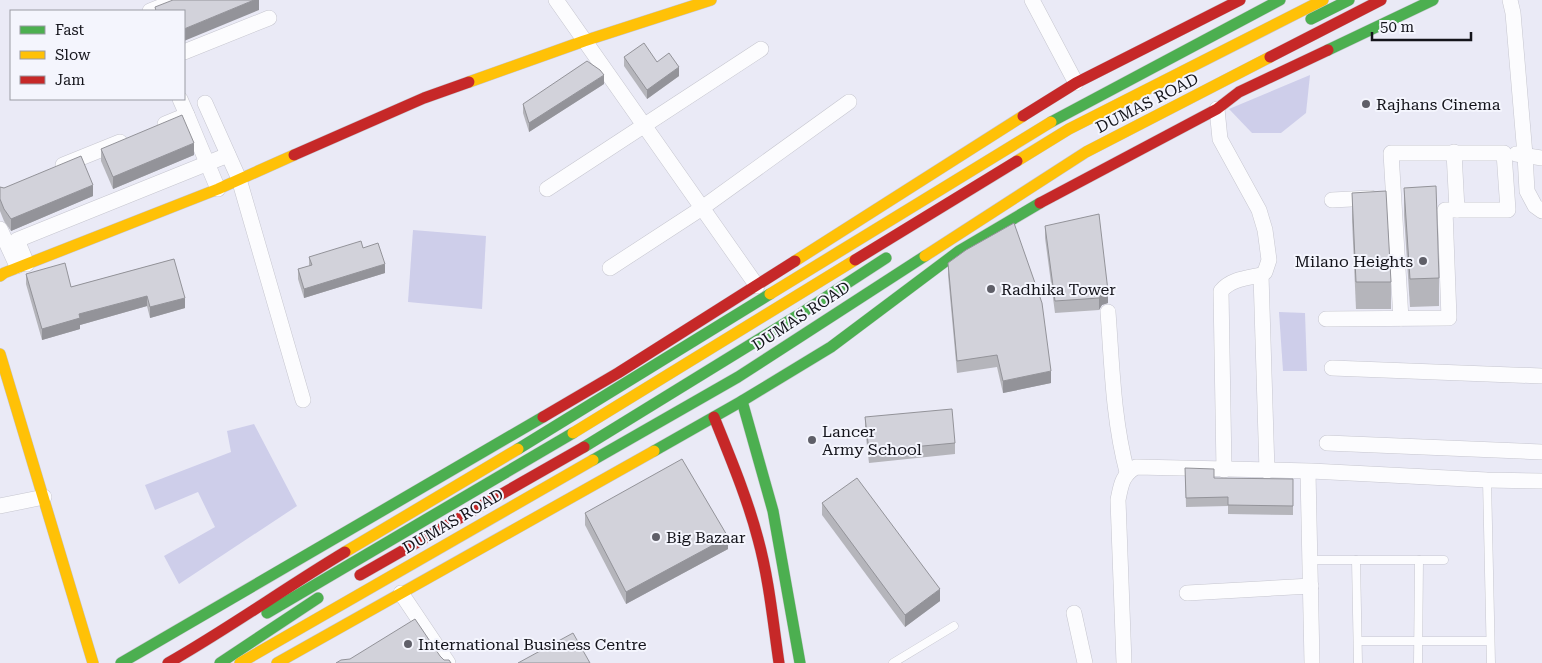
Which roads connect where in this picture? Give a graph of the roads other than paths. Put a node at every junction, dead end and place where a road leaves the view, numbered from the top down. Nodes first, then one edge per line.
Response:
1 (177, 0) edge
2 (556, 0) edge
3 (711, 0) edge
4 (1032, 0) edge
5 (1240, 0) edge
6 (1280, 0) edge
7 (1323, 0) edge
8 (1349, 0) edge
9 (1381, 0) edge
10 (1433, 0) edge
11 (1510, 0) edge
12 (152, 10) edge
13 (269, 18) dead end
14 (1297, 26) dead end
15 (584, 41) junction
16 (761, 49) dead end
17 (185, 52) edge
18 (1076, 83) junction
19 (180, 100) edge
20 (849, 102) dead end
21 (205, 103) dead end
22 (1217, 109) junction
23 (187, 115) junction
24 (644, 126) junction
25 (151, 129) edge
26 (133, 136) edge
27 (1454, 152) junction
28 (1504, 153) junction
29 (228, 155) junction
30 (1526, 155) junction
31 (1542, 158) edge
32 (204, 165) junction
33 (53, 169) edge
34 (239, 179) junction
35 (547, 189) dead end
36 (215, 190) junction
37 (1393, 197) junction
38 (1332, 200) dead end
39 (702, 208) junction
40 (1458, 210) junction
41 (1542, 211) edge
42 (0, 229) edge
43 (8, 244) edge
44 (897, 250) dead end
45 (610, 268) dead end
46 (10, 269) edge
47 (1261, 275) junction
48 (757, 286) junction
49 (1108, 312) dead end
50 (1326, 319) dead end
51 (1401, 319) junction
52 (0, 354) edge
53 (1332, 368) dead end
54 (1542, 376) edge
55 (303, 400) dead end
56 (742, 401) junction
57 (714, 417) junction
58 (1327, 443) dead end
59 (1542, 452) edge
60 (1224, 470) junction
61 (1267, 471) junction
62 (1127, 472) junction
63 (1308, 472) junction
64 (1486, 480) junction
65 (1542, 481) edge
66 (44, 497) junction
67 (0, 506) edge
68 (1310, 560) junction
69 (1356, 560) junction
70 (1419, 560) junction
71 (1444, 560) dead end
72 (350, 580) dead end
73 (1311, 586) junction
74 (401, 593) junction
75 (1187, 593) dead end
76 (325, 595) dead end
77 (1074, 613) dead end
78 (418, 618) junction
79 (954, 626) dead end
80 (401, 628) edge
81 (1358, 641) junction
82 (1490, 641) junction
83 (1418, 642) junction
84 (93, 663) edge
85 (121, 663) edge
86 (168, 663) edge
87 (189, 663) edge
88 (220, 663) edge
89 (240, 663) edge
90 (277, 663) edge
91 (448, 663) edge
92 (779, 663) edge
93 (800, 663) edge
94 (893, 663) edge
95 (1085, 663) edge
96 (1124, 663) edge
97 (1312, 663) edge
98 (1358, 663) edge
99 (1418, 663) edge
100 (1491, 663) edge

1 - 12 street
2 - 15 street
3 - 15 main road
4 - 18 street
5 - 18 main road
6 - 86 main road, DUMAS ROAD
7 - 87 main road
8 - 14 main road
9 - 89 main road, DUMAS ROAD
10 - 22 main road
11 - 30 street
13 - 17 street
15 - 24 street
15 - 34 main road
16 - 24 street
18 - 48 main road
19 - 23 street
20 - 39 street
21 - 29 street
22 - 47 street
22 - 56 main road
23 - 25 street
23 - 32 street
24 - 35 street
24 - 39 street
26 - 33 street
27 - 28 street
27 - 37 street
27 - 40 street
28 - 30 street
28 - 40 street
29 - 32 street
29 - 34 street
30 - 31 street
30 - 41 street
32 - 36 street
32 - 43 street
34 - 36 main road
34 - 55 street
36 - 46 main road
37 - 38 street
37 - 51 street
39 - 45 street
39 - 48 street
40 - 51 street
42 - 43 street
43 - 46 street
44 - 72 main road
47 - 60 street
47 - 61 street
48 - 85 main road
49 - 62 street
50 - 51 street
52 - 66 main road
53 - 54 street
56 - 57 main road
56 - 93 main road
57 - 74 main road
57 - 92 main road
58 - 59 street
60 - 61 street
60 - 62 street
61 - 63 street
62 - 96 street
63 - 64 street
63 - 68 street
64 - 65 street
64 - 82 lane
66 - 67 street
66 - 84 main road
68 - 69 lane
68 - 73 street
69 - 70 lane
69 - 81 lane
70 - 71 lane
70 - 83 lane
73 - 75 street
73 - 97 street
74 - 78 street
74 - 90 main road
76 - 88 main road
77 - 95 street
78 - 80 street
78 - 91 street
79 - 94 lane
81 - 83 lane
81 - 98 lane
82 - 83 lane
82 - 100 lane
83 - 99 lane

